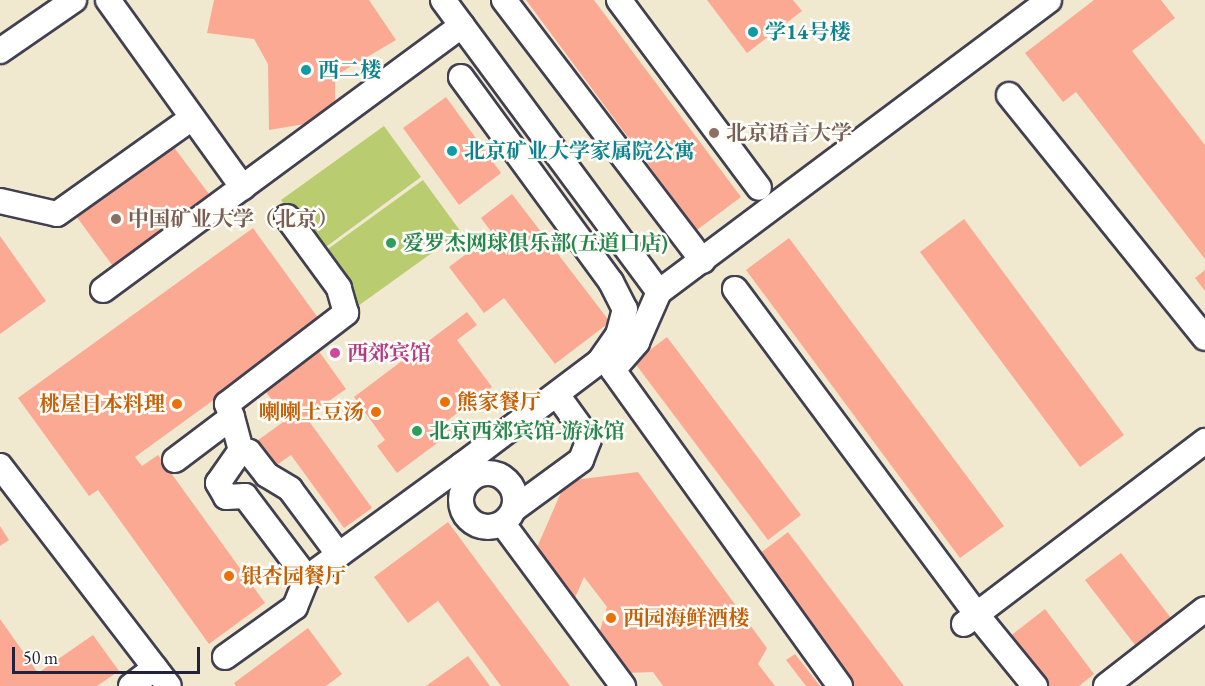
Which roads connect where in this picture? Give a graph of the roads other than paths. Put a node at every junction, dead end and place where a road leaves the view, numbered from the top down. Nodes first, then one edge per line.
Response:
1 (74, 0) edge
2 (108, 0) edge
3 (443, 0) edge
4 (504, 0) edge
5 (619, 0) edge
6 (1049, 0) edge
7 (462, 26) junction
8 (0, 51) edge
9 (461, 77) dead end
10 (1009, 95) dead end
11 (192, 118) junction
12 (243, 188) junction
13 (759, 188) dead end
14 (0, 201) edge
15 (287, 217) dead end
16 (703, 261) junction
17 (735, 289) dead end
18 (103, 290) dead end
19 (659, 292) junction
20 (1205, 338) edge
21 (558, 396) junction
22 (232, 417) junction
23 (1205, 441) edge
24 (241, 450) junction
25 (175, 460) dead end
26 (0, 466) edge
27 (467, 471) junction
28 (509, 517) junction
29 (339, 555) junction
30 (307, 578) junction
31 (1205, 609) edge
32 (970, 620) junction
33 (225, 657) dead end
34 (162, 677) edge
35 (131, 686) edge
36 (623, 686) edge
37 (840, 686) edge
38 (1035, 686) edge
39 (1106, 686) edge

1 - 8 street
2 - 11 street
3 - 7 street
4 - 16 street
5 - 13 street
6 - 16 street
7 - 12 street
7 - 19 street
9 - 21 street
10 - 20 street
11 - 12 street
11 - 14 street
12 - 18 street
15 - 22 street
16 - 19 street
17 - 32 street
19 - 37 street
21 - 27 street
21 - 28 street
22 - 24 street
22 - 25 street
23 - 32 street
24 - 29 street
24 - 30 street
26 - 34 street
27 - 28 street
27 - 28 street
27 - 29 street
28 - 36 street
29 - 30 street
30 - 33 street
31 - 39 street
32 - 38 street
34 - 35 street

